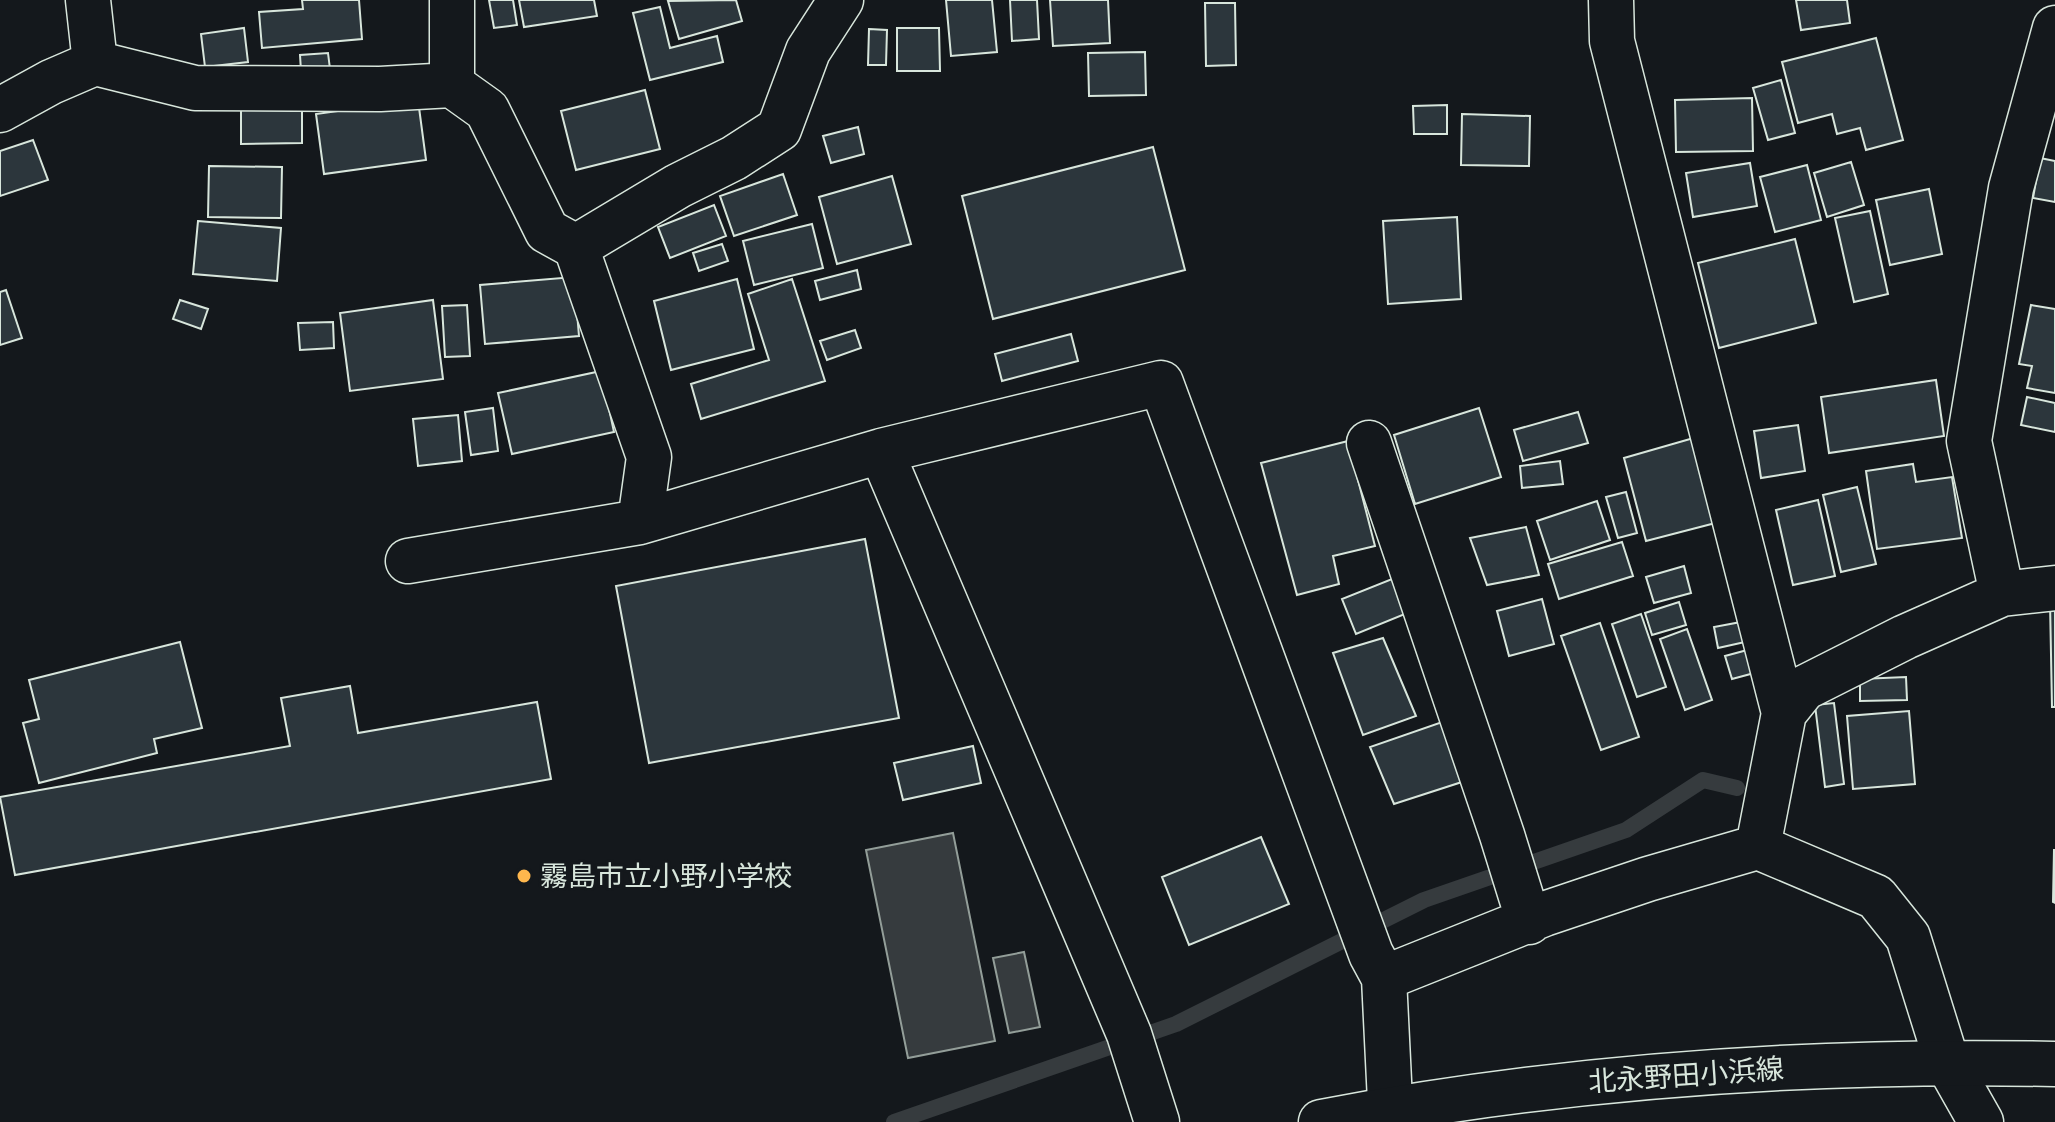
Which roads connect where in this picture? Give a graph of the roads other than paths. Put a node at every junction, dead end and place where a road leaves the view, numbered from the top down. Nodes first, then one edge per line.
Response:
1 (88, 0) edge
2 (452, 0) edge
3 (841, 0) edge
4 (1611, 0) edge
5 (2055, 28) edge
6 (95, 63) junction
7 (452, 85) junction
8 (0, 110) edge
9 (576, 247) junction
10 (1369, 443) dead end
11 (881, 451) junction
12 (640, 522) junction
13 (408, 561) dead end
14 (2055, 588) edge
15 (2002, 594) junction
16 (1782, 722) junction
17 (1758, 847) junction
18 (1525, 911) junction
19 (1377, 966) junction
20 (1947, 1062) junction
21 (2055, 1064) edge
22 (1391, 1115) edge
23 (1157, 1122) edge
24 (1321, 1122) edge
25 (1981, 1122) edge

1 - 6 street
2 - 7 street
3 - 9 street
4 - 16 street
5 - 15 street
6 - 7 street
6 - 8 street
7 - 9 street
9 - 12 street
10 - 18 street
11 - 12 street
11 - 19 street
11 - 23 street
12 - 13 street
14 - 15 street
15 - 16 street
16 - 17 street
17 - 18 street
17 - 20 street
18 - 19 street
19 - 22 street
20 - 21 street, 北永野田小浜線
20 - 22 street, 北永野田小浜線
20 - 25 street
22 - 24 street, 北永野田小浜線

